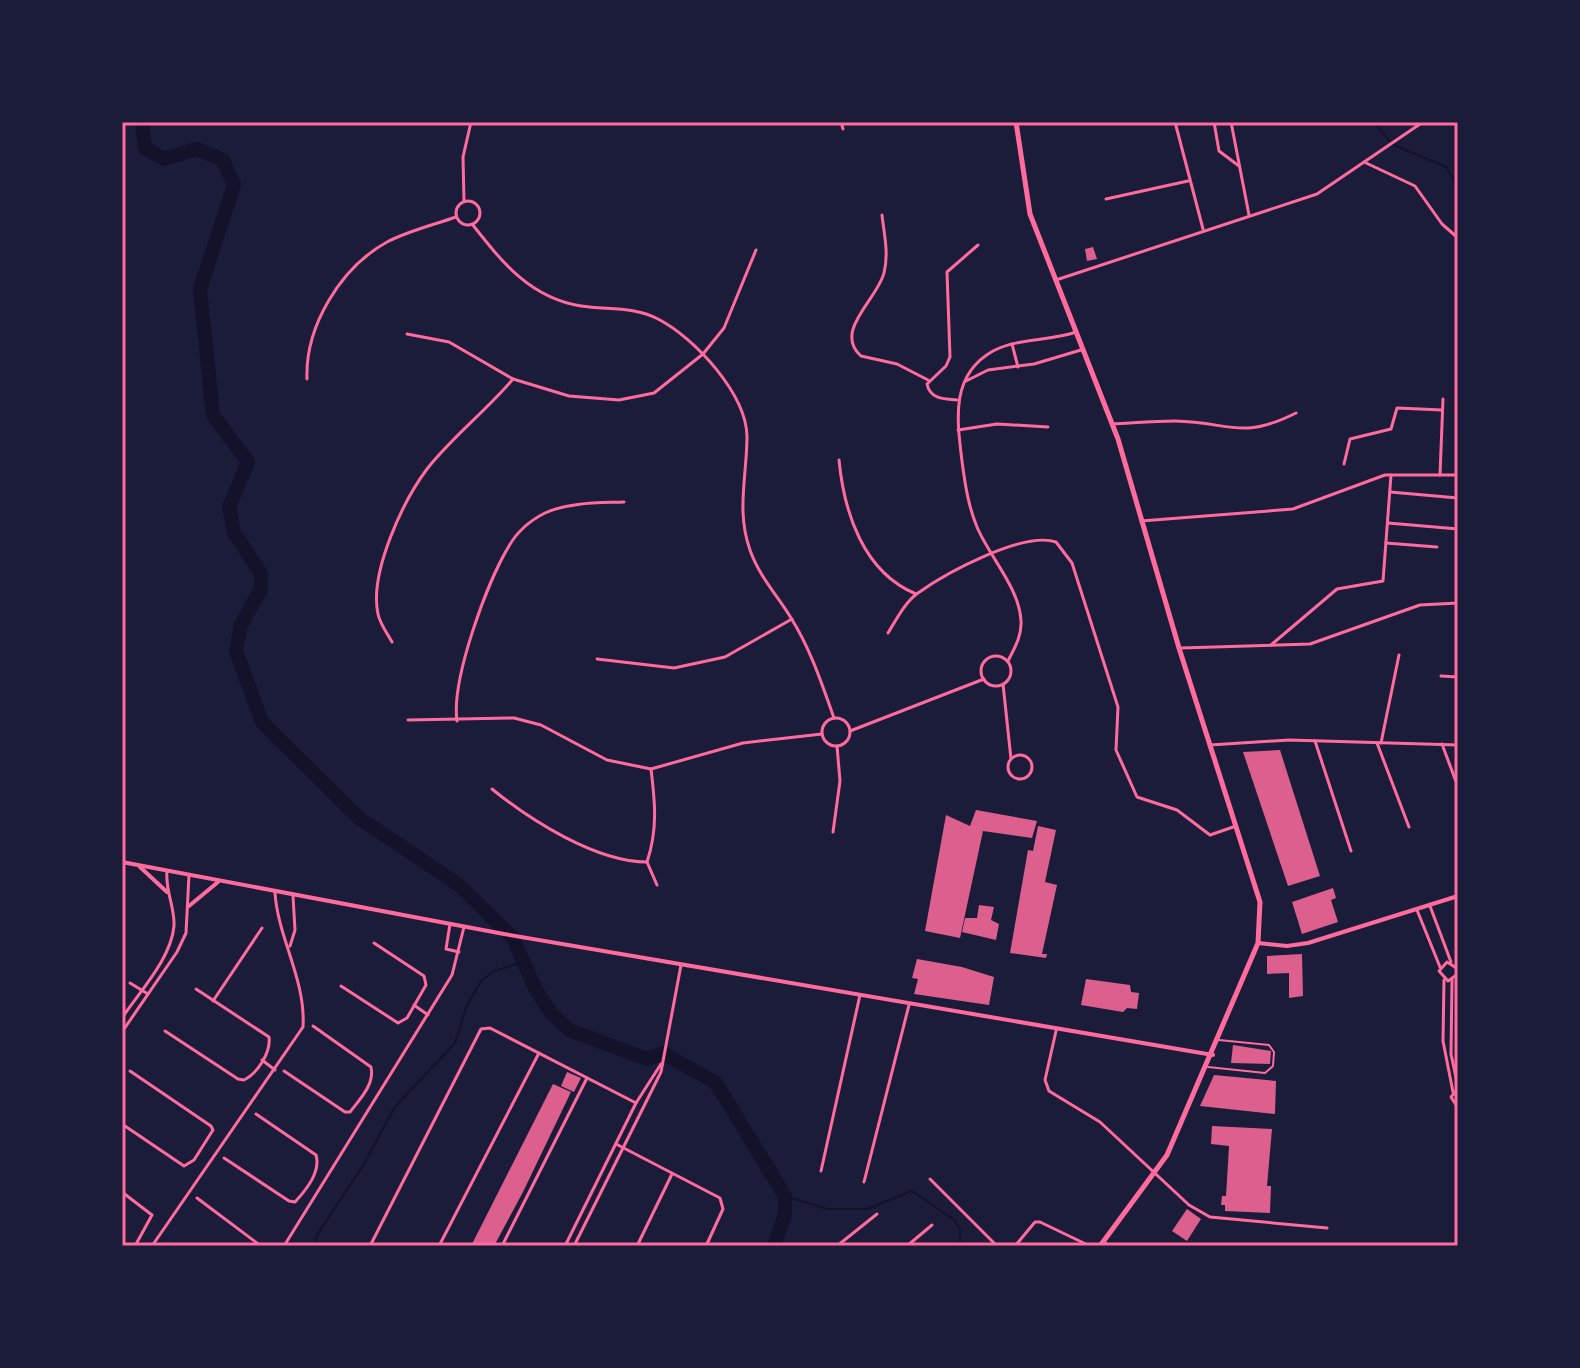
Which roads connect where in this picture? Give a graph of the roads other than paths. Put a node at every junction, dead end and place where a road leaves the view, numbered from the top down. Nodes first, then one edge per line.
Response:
1 (471, 122) edge
2 (841, 122) edge
3 (1016, 122) edge
4 (1175, 122) edge
5 (1214, 122) edge
6 (1231, 122) edge
7 (1423, 122) edge
8 (843, 129) dead end
9 (1362, 162) junction
10 (1239, 166) junction
11 (1188, 181) junction
12 (1106, 199) dead end
13 (464, 201) junction
14 (882, 215) dead end
15 (1249, 215) junction
16 (456, 217) junction
17 (472, 224) junction
18 (1203, 229) junction
19 (1458, 238) edge
20 (978, 245) dead end
21 (756, 250) dead end
22 (1056, 280) junction
23 (1076, 332) junction
24 (407, 334) dead end
25 (1012, 344) junction
26 (1083, 349) junction
27 (703, 354) junction
28 (1018, 367) junction
29 (307, 379) dead end
30 (513, 379) junction
31 (928, 380) junction
32 (963, 383) junction
33 (1443, 399) dead end
34 (957, 400) junction
35 (1442, 410) junction
36 (1296, 413) dead end
37 (1112, 424) junction
38 (1048, 427) dead end
39 (958, 430) junction
40 (839, 460) dead end
41 (1344, 464) dead end
42 (1391, 475) junction
43 (1440, 475) junction
44 (1458, 475) edge
45 (1390, 492) junction
46 (1458, 498) edge
47 (624, 502) dead end
48 (1141, 521) junction
49 (1388, 523) junction
50 (1458, 529) edge
51 (1386, 543) junction
52 (1437, 547) dead end
53 (990, 555) junction
54 (916, 594) junction
55 (1458, 603) edge
56 (792, 619) junction
57 (888, 633) dead end
58 (392, 642) dead end
59 (1271, 645) junction
60 (1179, 648) junction
61 (1399, 655) dead end
62 (597, 659) dead end
63 (1008, 661) junction
64 (1441, 676) dead end
65 (1458, 677) edge
66 (984, 679) junction
67 (1003, 684) junction
68 (834, 718) junction
69 (408, 720) dead end
70 (457, 721) junction
71 (850, 731) junction
72 (822, 734) junction
73 (1315, 741) junction
74 (1379, 743) junction
75 (1442, 744) junction
76 (1210, 745) junction
77 (1458, 745) edge
78 (837, 746) junction
79 (1011, 759) junction
80 (651, 769) junction
81 (1458, 787) edge
82 (492, 789) dead end
83 (1236, 826) junction
84 (1409, 827) dead end
85 (833, 832) dead end
86 (1351, 851) dead end
87 (122, 862) edge
88 (647, 862) junction
89 (138, 865) junction
90 (167, 871) junction
91 (189, 875) junction
92 (219, 882) junction
93 (657, 885) dead end
94 (167, 892) junction
95 (275, 893) junction
96 (293, 896) junction
97 (1458, 896) edge
98 (189, 906) junction
99 (1430, 906) junction
100 (1417, 910) junction
101 (450, 924) junction
102 (464, 927) junction
103 (262, 928) dead end
104 (374, 943) dead end
105 (1258, 943) junction
106 (290, 946) junction
107 (459, 952) junction
108 (1451, 962) junction
109 (681, 965) junction
110 (1440, 967) junction
111 (1458, 972) edge
112 (1444, 980) junction
113 (1452, 980) junction
114 (130, 983) dead end
115 (341, 986) dead end
116 (196, 989) dead end
117 (141, 990) junction
118 (148, 994) junction
119 (860, 995) junction
120 (213, 1001) junction
121 (414, 1005) junction
122 (909, 1005) junction
123 (428, 1015) junction
124 (122, 1018) edge
125 (313, 1026) dead end
126 (165, 1031) dead end
127 (1056, 1031) junction
128 (122, 1032) edge
129 (1219, 1040) junction
130 (539, 1053) junction
131 (1213, 1055) junction
132 (262, 1060) junction
133 (661, 1064) junction
134 (1208, 1067) junction
135 (276, 1070) junction
136 (130, 1071) dead end
137 (284, 1071) dead end
138 (587, 1078) junction
139 (1458, 1088) edge
140 (1453, 1092) junction
141 (363, 1096) junction
142 (372, 1102) junction
143 (636, 1103) junction
144 (1458, 1108) edge
145 (256, 1114) dead end
146 (122, 1124) edge
147 (616, 1144) junction
148 (623, 1148) junction
149 (203, 1150) junction
150 (214, 1158) junction
151 (224, 1158) dead end
152 (821, 1171) dead end
153 (673, 1173) junction
154 (1156, 1174) junction
155 (930, 1179) dead end
156 (310, 1182) junction
157 (864, 1182) dead end
158 (320, 1188) junction
159 (122, 1192) edge
160 (197, 1198) dead end
161 (877, 1214) dead end
162 (932, 1225) dead end
163 (1327, 1228) dead end
164 (144, 1234) junction
165 (153, 1244) edge
166 (1102, 1244) edge
167 (135, 1246) edge
168 (261, 1246) edge
169 (284, 1246) edge
170 (370, 1246) edge
171 (439, 1246) edge
172 (502, 1246) edge
173 (565, 1246) edge
174 (574, 1246) edge
175 (637, 1246) edge
176 (706, 1246) edge
177 (837, 1246) edge
178 (907, 1246) edge
179 (997, 1246) edge
180 (1015, 1246) edge
181 (1090, 1246) edge
182 (1111, 1246) edge

1 - 13 street
2 - 8 street
3 - 22 main road
4 - 11 street
5 - 10 street
6 - 10 street
7 - 9 street
9 - 15 street
9 - 19 street
10 - 15 street
11 - 12 street
11 - 18 street
13 - 16 street
13 - 17 street
14 - 31 street
15 - 18 street
16 - 17 street
16 - 29 street
17 - 27 street
18 - 22 street
20 - 31 street
21 - 27 street
22 - 23 main road
23 - 25 street
23 - 26 main road
24 - 30 street
25 - 28 street
25 - 32 street
26 - 28 street
26 - 37 main road
27 - 30 street
27 - 56 street
28 - 32 street
30 - 58 street
31 - 34 street
32 - 34 street
33 - 35 street
34 - 39 street
35 - 41 street
35 - 43 street
36 - 37 street
37 - 48 main road
38 - 39 street
39 - 53 street
40 - 54 street
42 - 43 street
42 - 45 street
42 - 48 street
43 - 44 street
45 - 46 street
45 - 49 street
47 - 70 street
48 - 60 main road
49 - 50 street
49 - 51 street
51 - 52 street
51 - 59 street
53 - 54 street
53 - 63 street
53 - 83 street
54 - 57 street
55 - 59 street
56 - 62 street
56 - 68 street
59 - 60 street
60 - 76 main road
61 - 74 street
63 - 66 street
63 - 67 street
64 - 65 street
66 - 67 street
66 - 71 street
67 - 79 street
68 - 71 street
68 - 72 street
69 - 70 street
70 - 80 street
71 - 78 street
72 - 78 street
72 - 80 street
73 - 74 street
73 - 76 street
73 - 86 street
74 - 75 street
74 - 84 street
75 - 77 street
75 - 81 street
76 - 83 main road
78 - 85 street
79 - 79 street
80 - 88 street
82 - 88 street
83 - 105 main road
87 - 89 street
88 - 93 street
89 - 90 street
89 - 94 street
90 - 91 street
90 - 94 street
91 - 92 street
91 - 98 street
92 - 95 street
92 - 98 street
94 - 117 street
95 - 96 street
95 - 106 street
96 - 101 street
96 - 106 street
97 - 99 street
98 - 118 street
99 - 100 street
99 - 108 street
100 - 105 street
100 - 110 street
101 - 102 street
101 - 107 street
102 - 107 street
102 - 109 street
103 - 120 street
104 - 121 street
105 - 129 main road
106 - 135 street
107 - 123 street
108 - 110 street
108 - 111 street
109 - 119 street
109 - 133 street
110 - 112 street
111 - 113 street
112 - 113 street
112 - 140 street
113 - 139 street
114 - 117 street
115 - 121 street
116 - 120 street
117 - 118 street
117 - 124 street
118 - 128 street
119 - 122 street
119 - 152 street
120 - 132 street
121 - 123 street
122 - 127 street
122 - 157 street
123 - 142 street
125 - 141 street
126 - 132 street
127 - 131 street
127 - 154 street
129 - 131 main road
129 - 134 lane
130 - 138 street
130 - 170 street
130 - 171 street
131 - 134 main road
132 - 135 street
133 - 143 street
133 - 148 street
134 - 154 main road
135 - 150 street
136 - 149 street
137 - 141 street
138 - 143 street
138 - 172 street
139 - 140 street
140 - 144 street
141 - 142 street
142 - 158 street
143 - 147 street
145 - 156 street
146 - 149 street
147 - 148 street
147 - 173 street
148 - 153 street
148 - 174 street
149 - 150 street
150 - 165 street
151 - 156 street
153 - 175 street
153 - 176 street
154 - 163 street
154 - 166 main road
155 - 179 street
156 - 158 street
158 - 169 street
159 - 164 street
160 - 168 street
161 - 177 street
162 - 178 street
164 - 165 street
164 - 167 street
166 - 182 street
180 - 181 street

